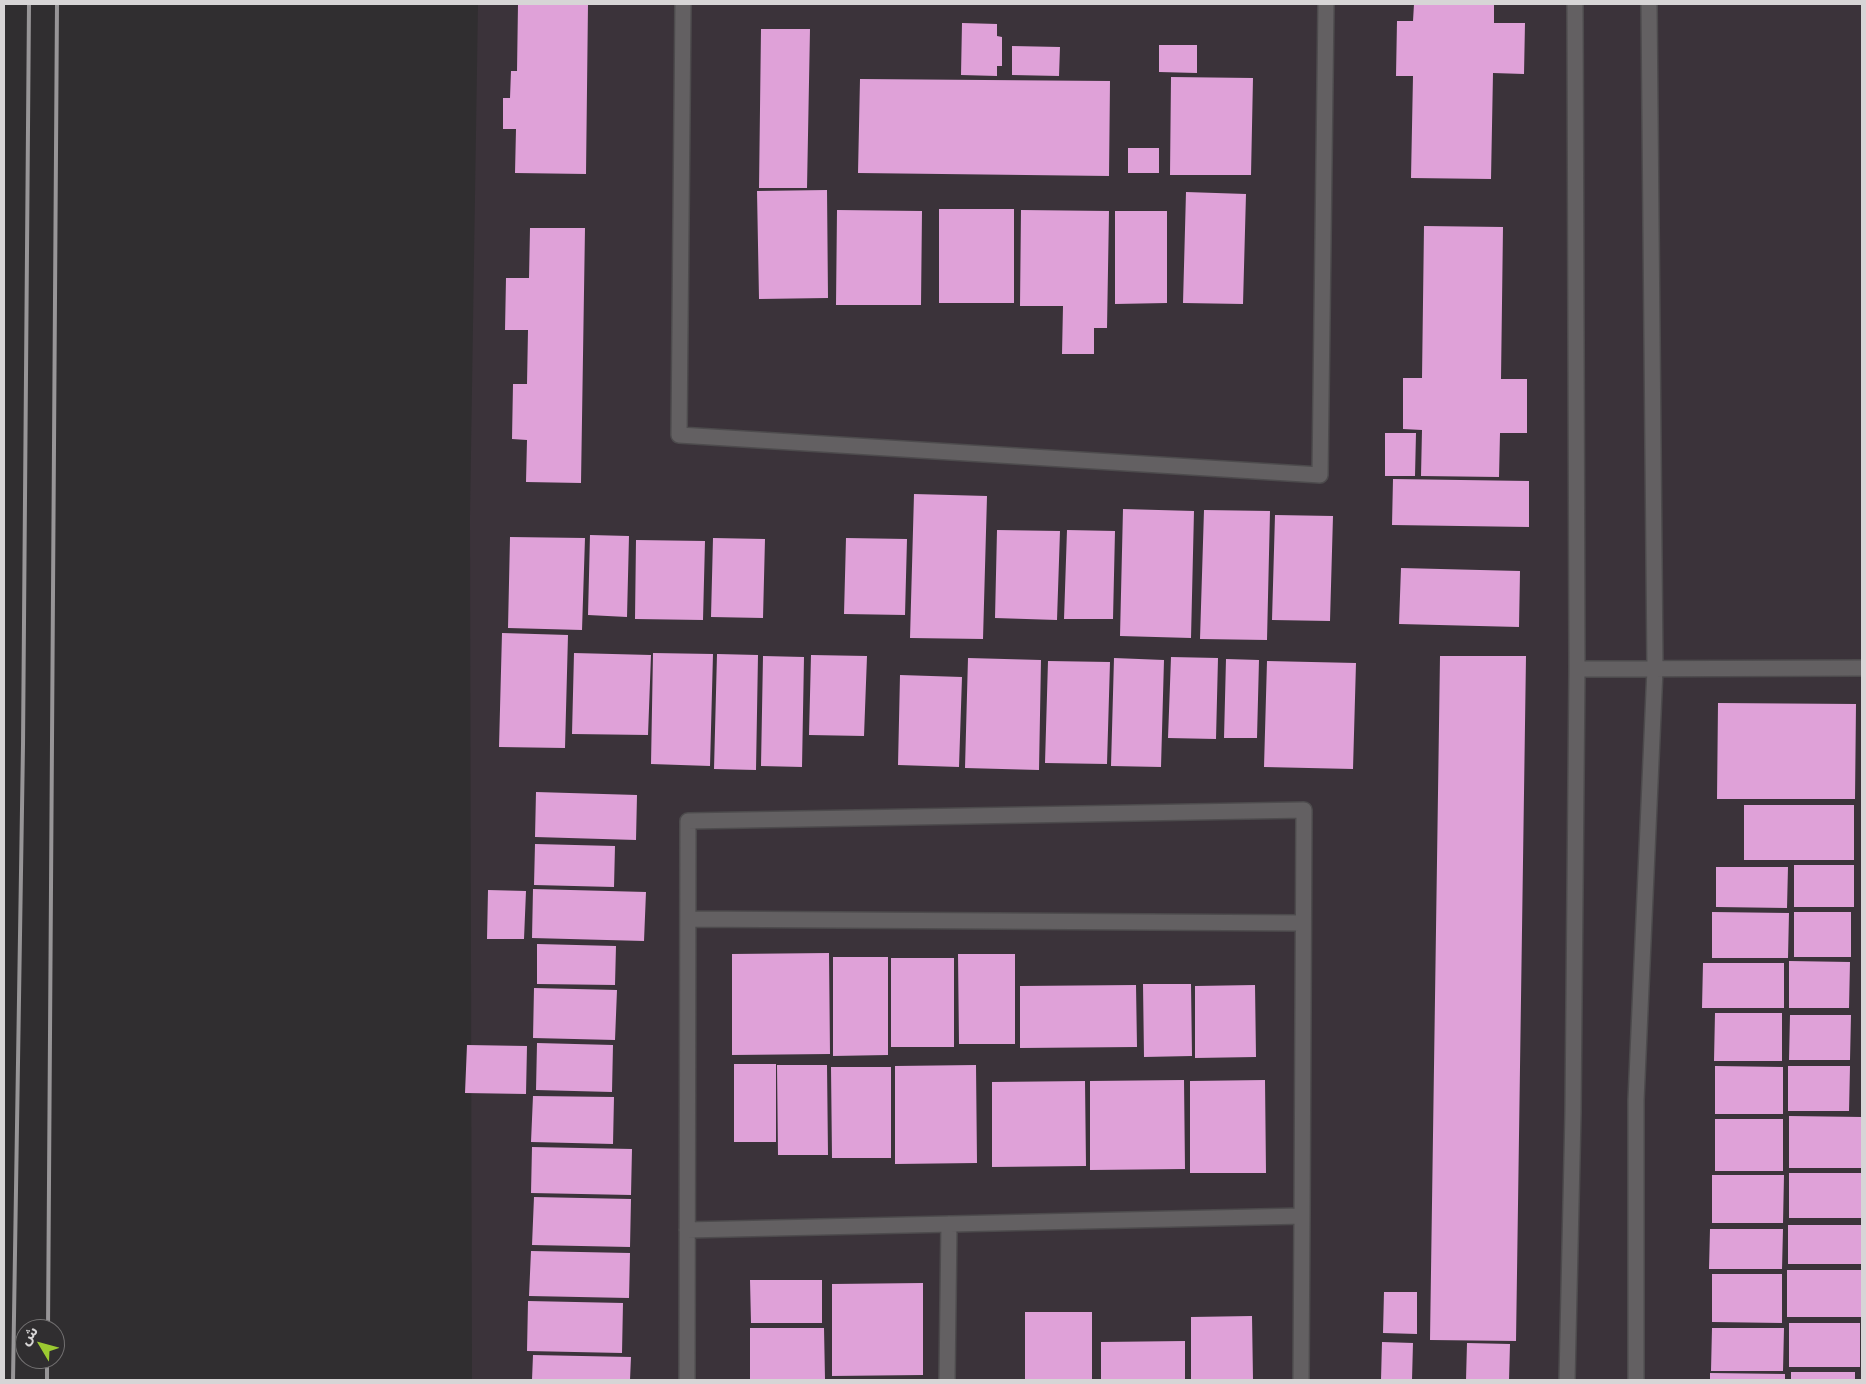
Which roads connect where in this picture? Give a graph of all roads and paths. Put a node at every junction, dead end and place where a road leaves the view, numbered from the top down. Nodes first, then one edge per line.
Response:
1 (682, 4) edge
2 (1326, 4) edge
3 (1575, 4) edge
4 (1649, 4) edge
5 (1862, 668) edge
6 (1577, 669) junction
7 (1655, 669) junction
8 (688, 919) junction
9 (1303, 923) junction
10 (1302, 1216) junction
11 (948, 1224) junction
12 (688, 1230) junction
13 (687, 1380) edge
14 (947, 1380) edge
15 (1301, 1380) edge
16 (1567, 1380) edge
17 (1636, 1380) edge

1 - 2 street
3 - 6 street
4 - 7 street
5 - 7 street
6 - 7 street
6 - 16 street
7 - 17 street
8 - 9 street
8 - 9 street
8 - 12 street
9 - 10 street
10 - 11 street
10 - 15 street
11 - 12 street
11 - 14 street
12 - 13 street

